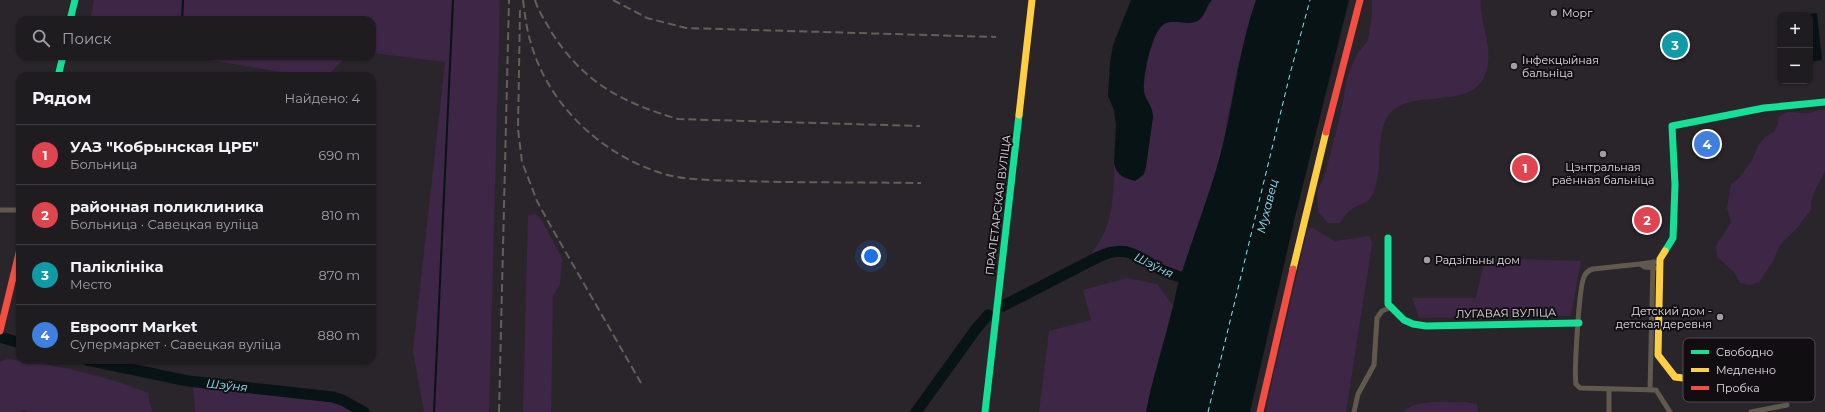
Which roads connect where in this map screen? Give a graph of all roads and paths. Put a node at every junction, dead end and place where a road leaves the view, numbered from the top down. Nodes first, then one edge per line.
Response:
1 (75, 0) edge
2 (1032, 0) edge
3 (1360, 0) edge
4 (71, 16) edge
5 (62, 60) edge
6 (59, 72) edge
7 (1825, 102) edge
8 (0, 210) edge
9 (16, 210) edge
10 (1388, 238) dead end
11 (1652, 262) junction
12 (1640, 264) junction
13 (16, 265) edge
14 (1661, 266) junction
15 (1652, 268) junction
16 (1391, 307) junction
17 (1579, 323) junction
18 (0, 330) edge
19 (1683, 378) edge
20 (1609, 389) junction
21 (1650, 390) junction
22 (1787, 406) dead end
23 (985, 412) edge
24 (1260, 412) edge
25 (1354, 412) edge
26 (1609, 412) edge
27 (1670, 412) edge
28 (1751, 412) edge

1 - 4 street
2 - 23 street, ПРАЛЕТАРСКАЯ ВУЛІЦА
3 - 24 street
5 - 6 street
7 - 14 street
8 - 9 street
10 - 16 street
11 - 12 street
11 - 14 street
11 - 15 street
12 - 15 street
12 - 17 street
13 - 18 street
14 - 15 street
14 - 19 street
15 - 21 street
16 - 17 street, ЛУГАВАЯ ВУЛІЦА
16 - 25 street
17 - 20 street
20 - 21 street
20 - 26 street
21 - 27 street
22 - 28 street

